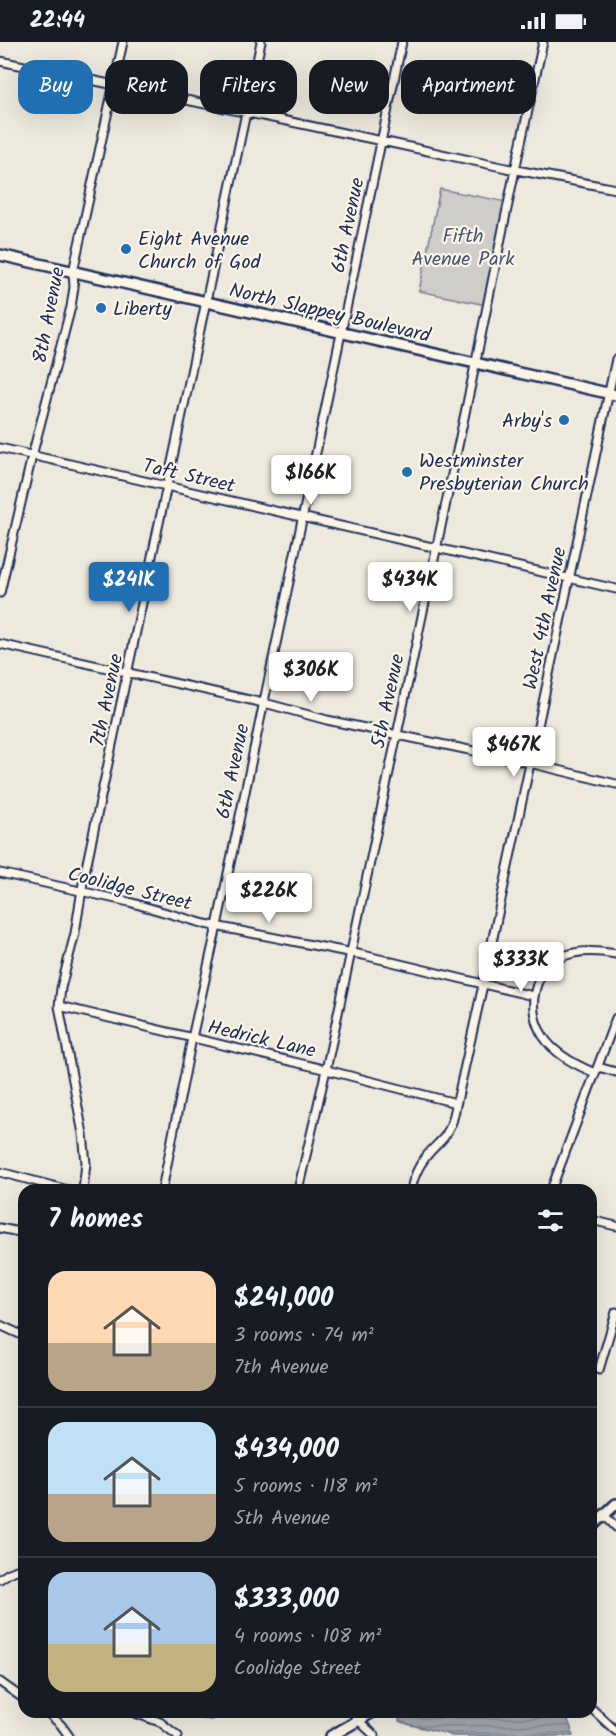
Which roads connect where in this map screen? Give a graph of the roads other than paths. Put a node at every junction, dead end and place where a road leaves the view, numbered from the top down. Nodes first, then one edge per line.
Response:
1 (123, 42) edge
2 (261, 42) edge
3 (402, 42) edge
4 (543, 42) edge
5 (119, 60) edge
6 (257, 60) edge
7 (0, 61) edge
8 (105, 82) edge
9 (107, 114) edge
10 (246, 114) edge
11 (251, 114) edge
12 (382, 141) junction
13 (514, 170) junction
14 (616, 189) edge
15 (0, 255) edge
16 (73, 272) junction
17 (207, 302) junction
18 (342, 333) junction
19 (616, 359) edge
20 (475, 363) junction
21 (612, 394) edge
22 (0, 448) edge
23 (32, 456) junction
24 (168, 487) junction
25 (302, 517) junction
26 (436, 548) junction
27 (570, 579) junction
28 (616, 589) edge
29 (0, 593) edge
30 (0, 644) edge
31 (129, 673) junction
32 (263, 704) junction
33 (396, 735) junction
34 (529, 763) junction
35 (616, 784) edge
36 (0, 873) edge
37 (82, 892) junction
38 (217, 926) junction
39 (351, 953) junction
40 (616, 954) edge
41 (483, 983) junction
42 (533, 996) junction
43 (59, 1006) junction
44 (616, 1018) edge
45 (192, 1038) junction
46 (326, 1070) junction
47 (596, 1070) junction
48 (616, 1072) edge
49 (456, 1103) junction
50 (0, 1172) edge
51 (45, 1184) edge
52 (84, 1184) edge
53 (163, 1184) edge
54 (299, 1184) edge
55 (412, 1184) edge
56 (553, 1184) edge
57 (597, 1221) edge
58 (616, 1226) edge
59 (0, 1228) edge
60 (18, 1232) edge
61 (616, 1312) edge
62 (0, 1325) edge
63 (18, 1333) edge
64 (599, 1370) dead end
65 (616, 1504) edge
66 (604, 1515) junction
67 (597, 1521) edge
68 (616, 1527) edge
69 (18, 1570) edge
70 (0, 1579) edge
71 (0, 1682) edge
72 (18, 1695) edge
73 (597, 1714) edge
74 (53, 1718) edge
75 (149, 1718) edge
76 (354, 1718) edge
77 (358, 1718) edge
78 (616, 1731) edge
79 (69, 1736) edge
80 (178, 1736) edge
81 (331, 1736) edge
82 (375, 1736) edge

1 - 5 street, 8th Avenue
2 - 6 street, 7th Avenue
3 - 12 street, 6th Avenue
4 - 13 street, 5th Avenue
7 - 8 street
9 - 16 street, 8th Avenue
10 - 17 street, 7th Avenue
11 - 12 street
12 - 13 street
12 - 18 street, 6th Avenue
13 - 14 street
13 - 20 street, 5th Avenue
15 - 16 main road, North Slappey Boulevard
16 - 17 main road, North Slappey Boulevard
16 - 23 street, 8th Avenue
17 - 18 main road, North Slappey Boulevard
17 - 24 street, 7th Avenue
18 - 20 main road, North Slappey Boulevard
18 - 25 street, 6th Avenue
19 - 21 street, West 4th Avenue
20 - 21 main road, North Slappey Boulevard
20 - 26 street, 5th Avenue
21 - 27 street, West 4th Avenue
22 - 23 street, Taft Street
23 - 24 street, Taft Street
23 - 29 street, 8th Avenue
24 - 25 street, Taft Street
24 - 31 street, 7th Avenue
25 - 26 street, Taft Street
25 - 32 street, 6th Avenue
26 - 27 street, Taft Street
26 - 33 street, 5th Avenue
27 - 28 street, Taft Street
27 - 34 street, West 4th Avenue
30 - 31 street
31 - 32 street
31 - 37 street, 7th Avenue
32 - 33 street
32 - 38 street, 6th Avenue
33 - 34 street
33 - 39 street, 5th Avenue
34 - 35 street
34 - 41 street, West 4th Avenue
36 - 37 street, Coolidge Street
37 - 38 street, Coolidge Street
37 - 43 street, 7th Avenue
38 - 39 street, Coolidge Street
38 - 45 street, 6th Avenue
39 - 41 street, Coolidge Street
39 - 46 street, 5th Avenue
40 - 42 street
41 - 42 street, Coolidge Street
41 - 49 street, West 4th Avenue
42 - 47 street
43 - 45 street, Hedrick Lane
43 - 52 street, 7th Avenue
44 - 47 street
45 - 46 street, Hedrick Lane
45 - 53 street, 6th Avenue
46 - 49 street, Hedrick Lane
46 - 54 street, 5th Avenue
47 - 48 street
47 - 56 street
49 - 55 street, West 4th Avenue
50 - 51 street
57 - 58 street
59 - 60 street
61 - 64 street
62 - 63 street
65 - 66 main road
66 - 67 main road
66 - 68 street
69 - 70 street
71 - 72 street
73 - 78 street
74 - 79 street
75 - 80 street
76 - 81 main road
77 - 82 street

